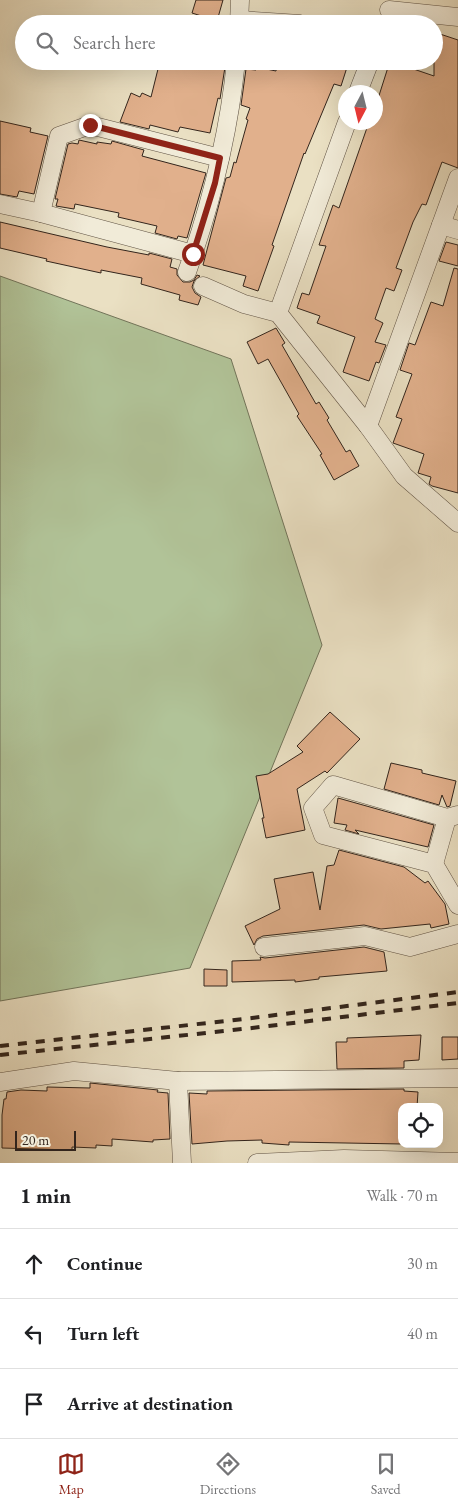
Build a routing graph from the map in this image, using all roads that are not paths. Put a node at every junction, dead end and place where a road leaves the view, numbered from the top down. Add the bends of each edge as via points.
1 (240, 0) edge
2 (387, 11) edge
3 (239, 15) edge
4 (434, 15) edge
5 (443, 16) edge
6 (458, 17) edge
7 (235, 70) edge
8 (367, 70) edge
9 (361, 85) edge
10 (345, 130) edge
11 (220, 158) junction
12 (458, 178) edge
13 (0, 204) edge
14 (41, 213) junction
15 (450, 227) edge
16 (193, 254) junction
17 (187, 272) dead end
18 (203, 286) dead end
19 (278, 313) junction
20 (368, 426) junction
21 (458, 524) edge
22 (453, 816) edge
23 (434, 864) junction
24 (458, 905) edge
25 (458, 934) edge
26 (264, 947) dead end
27 (458, 1078) edge
28 (178, 1081) junction
29 (0, 1082) edge
30 (458, 1162) edge
31 (182, 1163) edge
32 (256, 1163) edge

1 - 3 street
2 - 4 street
5 - 6 street
7 - 11 street
8 - 9 street
10 - 19 street
11 - 14 street via 90,125 59,136
11 - 16 street
12 - 15 street
13 - 14 street
14 - 16 street
15 - 20 street
16 - 17 street
18 - 19 street via 244,304
19 - 20 street
20 - 21 street via 404,476
22 - 23 street
22 - 23 street via 333,785 313,808 322,835
23 - 24 street
25 - 26 street via 410,946 365,936
27 - 28 street
28 - 29 street via 74,1071
28 - 31 street
30 - 32 street via 344,1159

